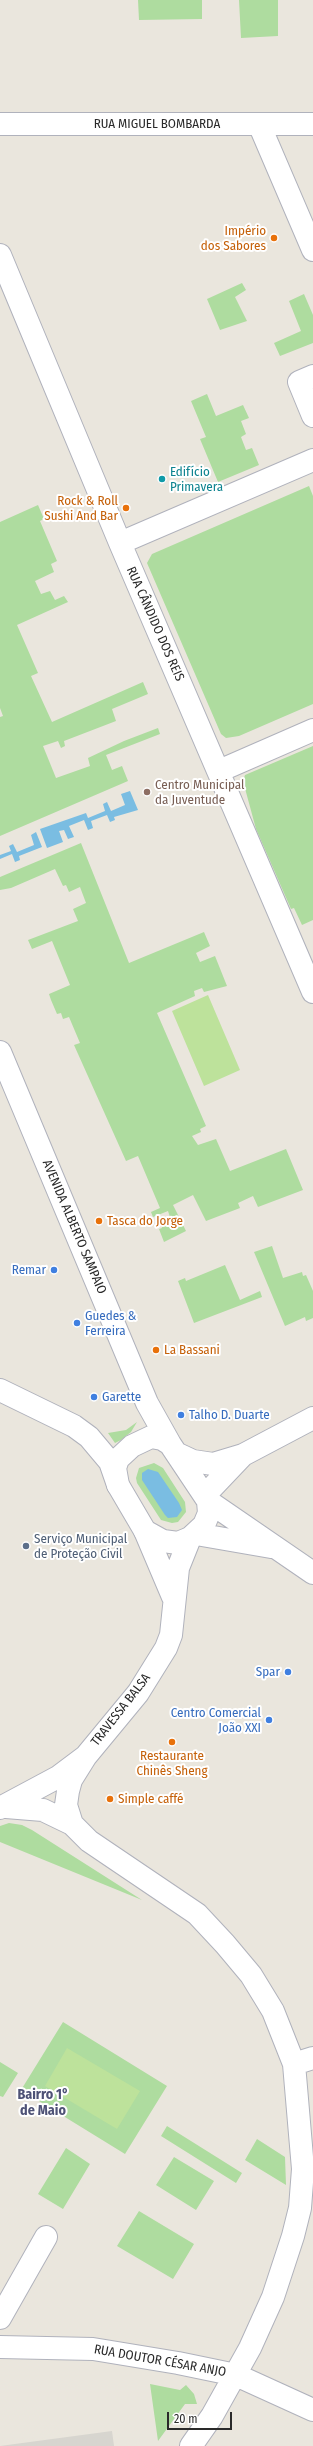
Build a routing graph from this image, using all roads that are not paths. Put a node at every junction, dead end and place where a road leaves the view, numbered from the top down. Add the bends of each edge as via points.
1 (0, 124) edge
2 (259, 124) junction
3 (313, 124) edge
4 (313, 250) edge
5 (0, 255) edge
6 (313, 376) edge
7 (313, 416) edge
8 (313, 460) edge
9 (120, 543) junction
10 (313, 730) edge
11 (220, 771) junction
12 (313, 992) edge
13 (0, 1052) edge
14 (0, 1390) edge
15 (147, 1403) junction
16 (313, 1418) edge
17 (143, 1440) junction
18 (174, 1449) junction
19 (243, 1455) junction
20 (118, 1485) junction
21 (206, 1498) junction
22 (145, 1531) junction
23 (193, 1536) junction
24 (277, 1547) junction
25 (313, 1573) edge
26 (174, 1602) junction
27 (86, 1756) junction
28 (68, 1791) junction
29 (3, 1808) edge
30 (43, 1810) junction
31 (72, 1824) junction
32 (304, 2061) edge
33 (46, 2237) dead end
34 (0, 2318) edge
35 (0, 2346) edge
36 (236, 2375) junction
37 (313, 2410) edge
38 (191, 2446) edge

1 - 2 street, RUA MIGUEL BOMBARDA
2 - 3 street, RUA MIGUEL BOMBARDA
2 - 4 street
5 - 9 street, RUA CÂNDIDO DOS REIS
6 - 7 street via 299,382
8 - 9 street
9 - 11 street, RUA CÂNDIDO DOS REIS
10 - 11 street
11 - 12 street, RUA CÂNDIDO DOS REIS
13 - 15 street, AVENIDA ALBERTO SAMPAIO
14 - 20 street via 74,1426 89,1437 110,1462
15 - 17 street, AVENIDA ALBERTO SAMPAIO via 148,1418
15 - 18 street, AVENIDA ALBERTO SAMPAIO
16 - 19 street
17 - 18 street via 151,1437 162,1439
17 - 20 street via 125,1452 116,1463
18 - 19 street via 193,1461 213,1464
18 - 21 street
19 - 21 street
20 - 22 street
21 - 23 street via 207,1519
21 - 24 street
22 - 23 street via 155,1538 172,1543
22 - 26 street, TRAVESSA BALSA
23 - 24 street
23 - 26 street via 178,1568
24 - 25 street
26 - 27 street, TRAVESSA BALSA via 171,1635 166,1648 138,1693
27 - 28 street via 71,1780
27 - 29 street, TRAVESSA BALSA via 58,1777
28 - 30 street via 56,1803
28 - 31 street via 66,1805
29 - 30 street, TRAVESSA BALSA
30 - 31 street, TRAVESSA BALSA
31 - 32 street via 89,1841 197,1914 251,1975
32 - 36 street via 300,2208 286,2262 273,2297
33 - 34 street
35 - 36 street, RUA DOUTOR CÉSAR ANJO via 93,2349 134,2354
36 - 37 street, RUA DOUTOR CÉSAR ANJO
36 - 38 street

